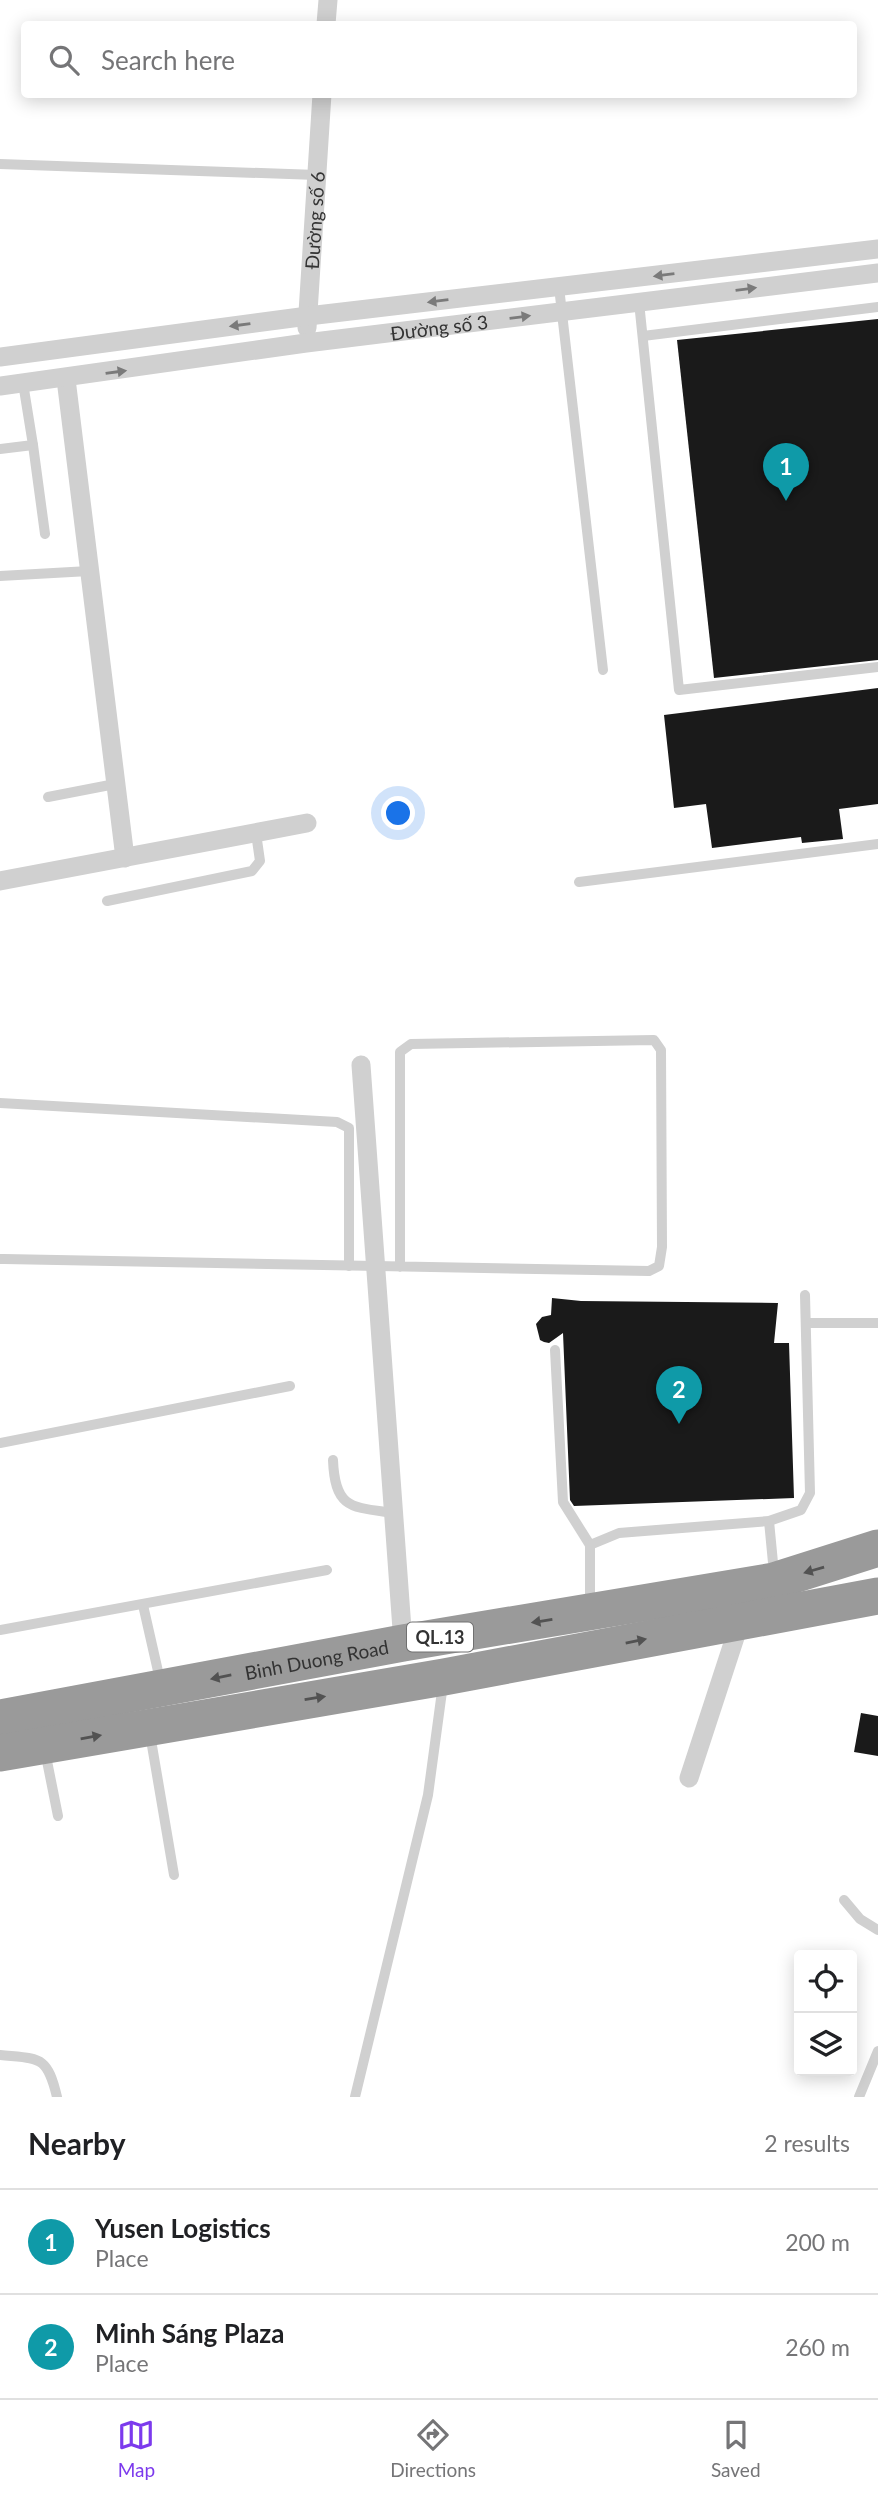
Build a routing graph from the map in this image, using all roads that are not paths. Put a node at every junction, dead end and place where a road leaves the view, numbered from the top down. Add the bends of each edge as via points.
1 (328, 0) edge
2 (326, 21) edge
3 (322, 98) edge
4 (0, 164) edge
5 (317, 175) junction
6 (878, 249) edge
7 (878, 273) edge
8 (559, 287) junction
9 (639, 302) junction
10 (878, 307) edge
11 (564, 311) junction
12 (308, 316) junction
13 (643, 336) junction
14 (306, 343) junction
15 (0, 357) edge
16 (66, 379) junction
17 (23, 383) junction
18 (0, 386) edge
19 (33, 445) junction
20 (0, 449) edge
21 (45, 534) dead end
22 (89, 571) junction
23 (0, 576) edge
24 (878, 667) edge
25 (603, 670) dead end
26 (115, 784) junction
27 (48, 797) dead end
28 (307, 823) dead end
29 (256, 833) junction
30 (878, 844) edge
31 (125, 858) junction
32 (0, 881) edge
33 (579, 882) dead end
34 (107, 901) dead end
35 (362, 1065) dead end
36 (0, 1103) edge
37 (0, 1259) edge
38 (349, 1266) junction
39 (376, 1266) junction
40 (400, 1267) junction
41 (805, 1296) dead end
42 (806, 1323) junction
43 (878, 1323) edge
44 (555, 1350) dead end
45 (290, 1386) dead end
46 (0, 1443) edge
47 (333, 1460) dead end
48 (394, 1513) junction
49 (769, 1521) junction
50 (590, 1545) junction
51 (878, 1548) edge
52 (327, 1570) dead end
53 (774, 1581) junction
54 (878, 1596) edge
55 (143, 1605) junction
56 (590, 1613) junction
57 (740, 1622) junction
58 (0, 1630) edge
59 (403, 1643) junction
60 (444, 1677) junction
61 (162, 1688) junction
62 (0, 1718) edge
63 (149, 1726) junction
64 (43, 1745) junction
65 (0, 1753) edge
66 (689, 1778) dead end
67 (58, 1816) dead end
68 (174, 1875) dead end
69 (844, 1900) dead end
70 (878, 1930) edge
71 (878, 2051) edge
72 (0, 2055) edge
73 (57, 2097) edge
74 (355, 2097) edge
75 (859, 2097) edge

1 - 2 street
3 - 5 street, Đường số 6
4 - 5 lane
5 - 12 street, Đường số 6
6 -> 8 street, Đường số 3
9 -> 7 street, Đường số 3
8 - 11 lane
8 -> 12 street, Đường số 3
9 - 11 street, Đường số 3
9 - 13 lane
10 - 13 lane
14 -> 11 street, Đường số 3
11 - 25 lane
12 - 14 street, Đường số 6
12 -> 15 street, Đường số 3
13 - 24 lane via 679,690
16 -> 14 street, Đường số 3
16 - 17 street, Đường số 3
16 - 22 street
17 - 18 street, Đường số 3
17 - 19 lane
19 - 20 lane
19 - 21 lane
22 - 23 lane
22 - 26 street
26 - 27 lane
26 - 31 street
28 - 29 street
29 - 31 street
29 - 34 lane via 260,861 252,871
30 - 33 lane
31 - 32 street
35 - 39 street
36 - 38 lane via 337,1122 349,1128 351,1152
37 - 38 lane
38 - 39 lane
39 - 40 lane
39 - 48 street
40 - 40 lane via 649,1271 659,1266 661,1049 654,1040 411,1044 400,1052
41 - 42 lane
42 - 43 lane
42 - 49 lane via 810,1493 802,1510
44 - 50 lane via 563,1502
45 - 46 lane
47 - 48 lane via 340,1499 354,1507
48 - 59 street
49 - 50 lane via 619,1533
49 - 53 lane
50 - 56 lane
51 -> 53 highway, Binh Duong Road / QL.13
52 - 55 lane
53 - 56 highway, Binh Duong Road / QL.13
54 - 57 highway, Binh Duong Road / QL.13
55 - 58 lane
55 - 61 lane
56 -> 59 highway, Binh Duong Road / QL.13
60 -> 57 highway, Binh Duong Road / QL.13
57 - 66 street
59 -> 61 highway, Binh Duong Road / QL.13
63 -> 60 highway, Binh Duong Road / QL.13
60 - 74 lane via 428,1795
61 - 62 highway, Binh Duong Road / QL.13
64 -> 63 highway, Binh Duong Road / QL.13
63 - 68 lane
64 - 65 highway, Binh Duong Road / QL.13
64 - 67 lane
69 - 70 lane via 860,1919
71 - 75 lane
72 - 73 lane via 41,2060 47,2065

